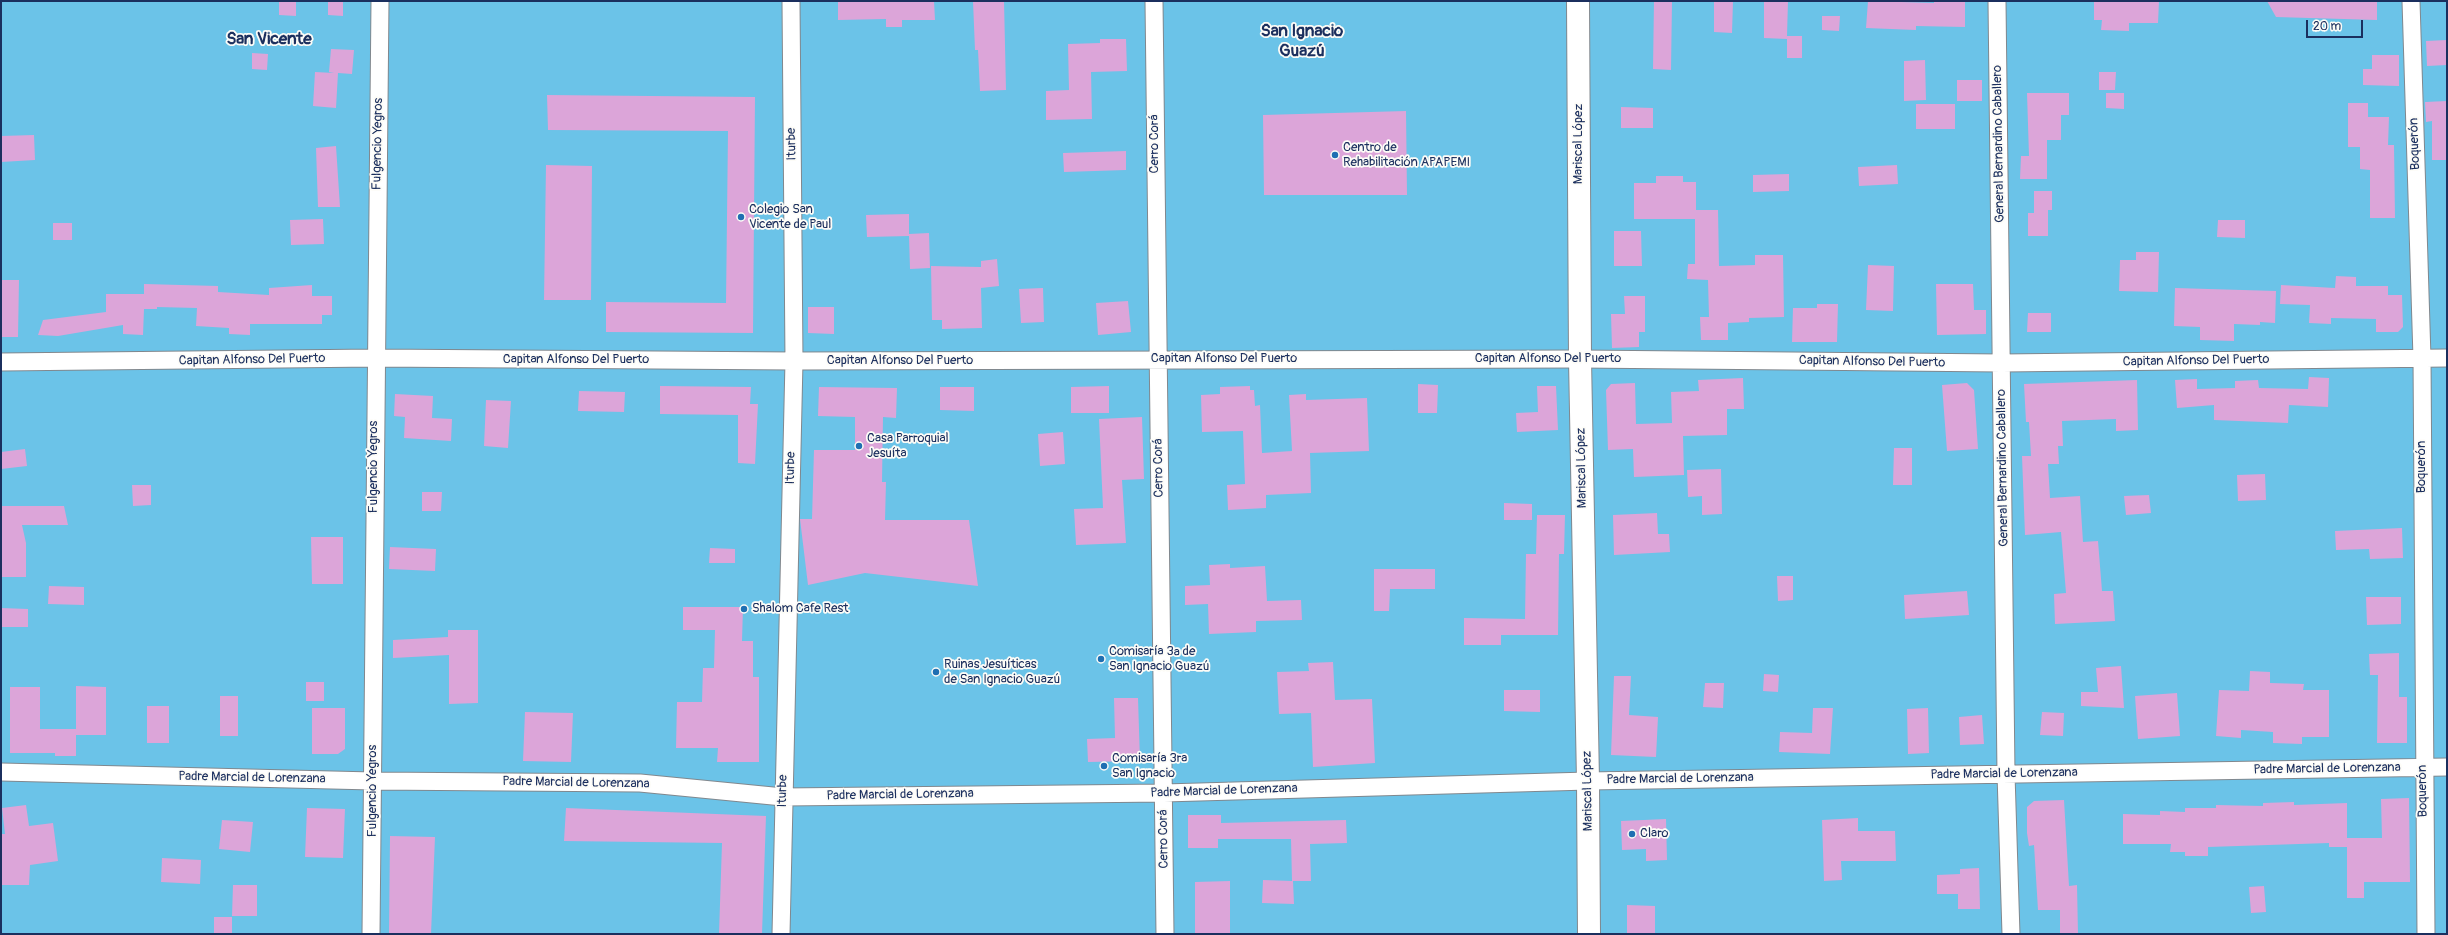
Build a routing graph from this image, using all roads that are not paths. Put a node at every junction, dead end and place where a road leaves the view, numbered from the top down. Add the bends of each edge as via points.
1 (380, 1) edge
2 (791, 1) edge
3 (1154, 1) edge
4 (1578, 1) edge
5 (1997, 1) edge
6 (2411, 1) edge
7 (375, 358) junction
8 (2422, 358) junction
9 (2447, 358) edge
10 (1157, 359) junction
11 (1580, 359) junction
12 (794, 361) junction
13 (1, 362) edge
14 (2002, 363) junction
15 (2447, 767) edge
16 (2423, 768) junction
17 (1, 772) edge
18 (2006, 774) junction
19 (373, 781) junction
20 (1588, 781) junction
21 (1164, 793) junction
22 (783, 797) junction
23 (371, 934) edge
24 (781, 934) edge
25 (1165, 934) edge
26 (1589, 934) edge
27 (2010, 934) edge
28 (2426, 934) edge

1 - 7 street, Fulgencio Yegros
2 - 12 street, Iturbe
3 - 10 street, Cerro Corá
4 - 11 main road, Mariscal López
5 - 14 street, General Bernardino Caballero
6 - 8 street, Boquerón
7 - 12 street, Capitan Alfonso Del Puerto
7 - 13 street, Capitan Alfonso Del Puerto
7 - 19 street, Fulgencio Yegros
8 - 9 street, Capitan Alfonso Del Puerto
8 - 14 street, Capitan Alfonso Del Puerto
8 - 16 street, Boquerón
10 - 11 street, Capitan Alfonso Del Puerto
10 - 12 street, Capitan Alfonso Del Puerto
10 - 21 street, Cerro Corá
11 - 14 street, Capitan Alfonso Del Puerto
11 - 20 main road, Mariscal López
12 - 22 street, Iturbe
14 - 18 street, General Bernardino Caballero
15 - 16 street, Padre Marcial de Lorenzana
16 - 18 street, Padre Marcial de Lorenzana
16 - 28 street, Boquerón
17 - 19 street, Padre Marcial de Lorenzana
18 - 20 street, Padre Marcial de Lorenzana
18 - 27 street, General Bernardino Caballero
19 - 22 street, Padre Marcial de Lorenzana via 640,783
19 - 23 street, Fulgencio Yegros
20 - 21 street, Padre Marcial de Lorenzana
20 - 26 main road, Mariscal López
21 - 22 street, Padre Marcial de Lorenzana
21 - 25 street, Cerro Corá
22 - 24 street, Iturbe

